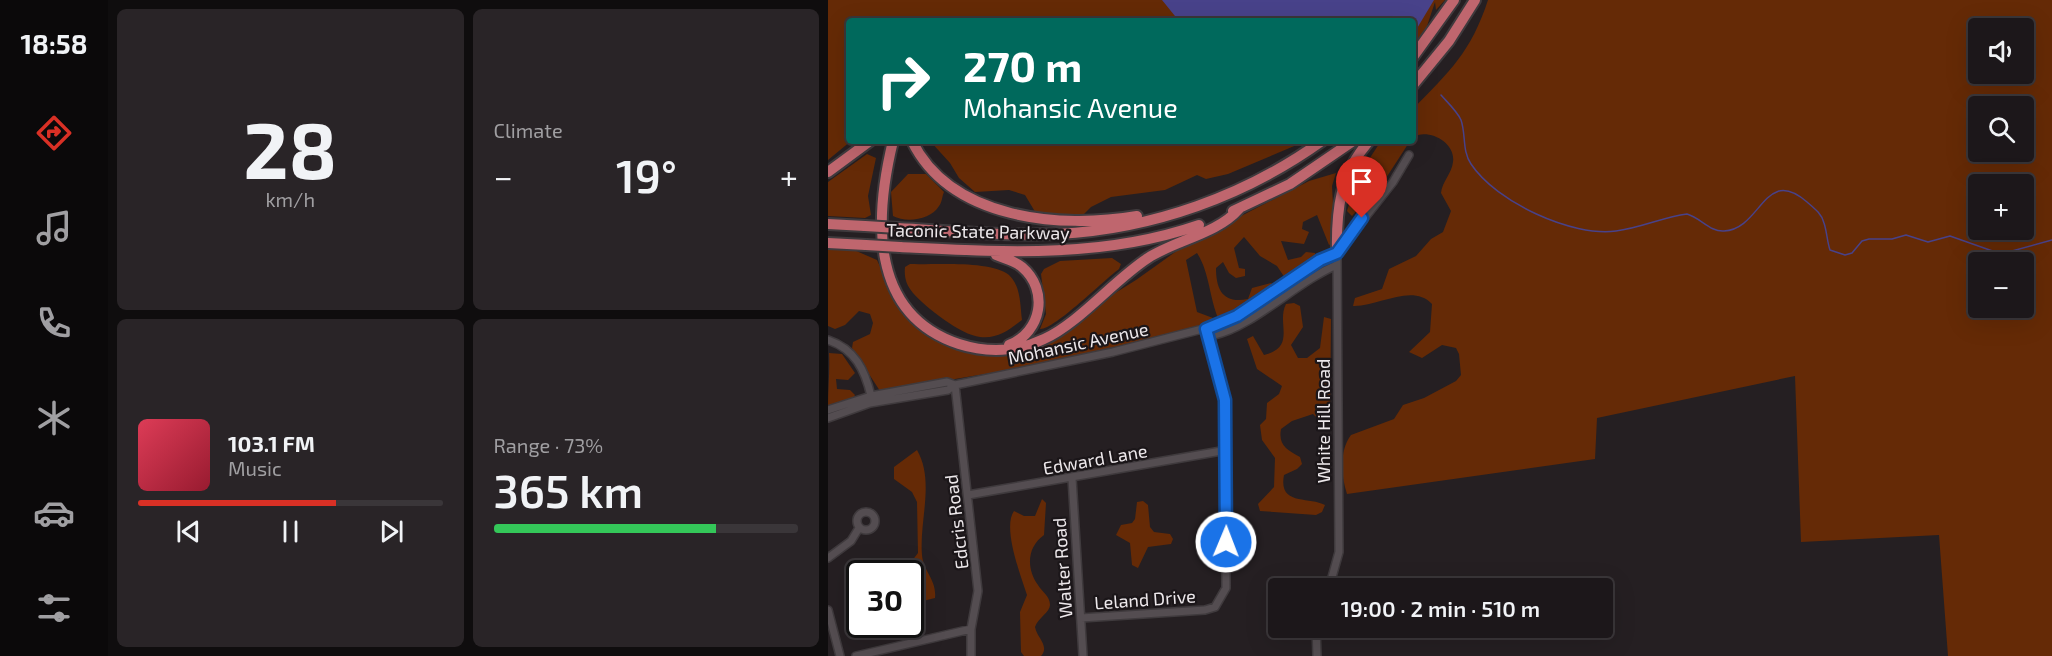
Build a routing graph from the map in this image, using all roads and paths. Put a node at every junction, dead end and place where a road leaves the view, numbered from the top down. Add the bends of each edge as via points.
1 (1454, 0) edge
2 (1475, 0) edge
3 (1416, 53) edge
4 (1437, 57) junction
5 (1416, 82) edge
6 (1416, 88) edge
7 (866, 144) edge
8 (891, 144) edge
9 (914, 144) edge
10 (1317, 144) edge
11 (1349, 144) edge
12 (1367, 144) edge
13 (1409, 155) dead end
14 (828, 172) edge
15 (1239, 209) junction
16 (1155, 219) junction
17 (828, 224) edge
18 (828, 243) edge
19 (987, 251) junction
20 (1337, 253) junction
21 (1337, 265) junction
22 (1206, 329) junction
23 (828, 340) edge
24 (988, 350) junction
25 (955, 385) junction
26 (871, 396) junction
27 (828, 410) edge
28 (828, 418) edge
29 (1227, 450) junction
30 (1072, 478) junction
31 (968, 495) junction
32 (859, 528) dead end
33 (828, 558) edge
34 (1332, 578) edge
35 (828, 610) edge
36 (1080, 618) junction
37 (971, 629) junction
38 (1316, 638) edge
39 (840, 656) edge
40 (856, 656) edge
41 (971, 656) edge
42 (1083, 656) edge
43 (1317, 656) edge

1 - 3 highway
2 - 4 highway
4 - 5 highway
4 - 6 highway
7 - 14 highway
8 - 24 highway via 880,215 883,248 895,287 914,315 935,332 961,345
9 - 16 highway via 928,165 947,181 997,209 1074,221 1144,215
10 - 16 highway, Taconic State Parkway via 1247,186
11 - 15 highway, Taconic State Parkway via 1290,184
12 - 20 highway via 1351,165 1341,190
13 - 20 street, Mohansic Avenue via 1393,182
15 - 19 highway, Taconic State Parkway via 1177,232 1119,245 1059,252
15 - 24 highway via 1224,222 1147,259 1050,336 1020,347
16 - 17 highway, Taconic State Parkway, bridge via 1059,234
18 - 19 highway, Taconic State Parkway, bridge
19 - 24 highway via 1024,269 1035,283 1039,302 1035,321 1025,336
20 - 21 street, White Hill Road
20 - 22 street, Mohansic Avenue via 1320,260 1237,316
21 - 22 street, Mohansic Avenue via 1234,327 1214,335
21 - 34 street, White Hill Road via 1339,552
22 - 25 street, Mohansic Avenue
22 - 29 street, Leland Drive via 1225,400
23 - 26 street via 839,344 861,364
25 - 26 street, Mohansic Avenue via 947,382
25 - 28 street, Mohansic Avenue via 948,390 870,403
25 - 31 street, Edcris Road
26 - 27 street, Mohansic Avenue
29 - 30 street, Edward Lane
29 - 36 street, Leland Drive via 1226,588 1215,607
30 - 31 street, Edward Lane
30 - 36 street, Walter Road
31 - 37 street, Edcris Road via 978,591
32 - 33 street via 851,540
35 - 39 street
36 - 42 street, Walter Road
37 - 40 street
37 - 41 street, Edcris Road
38 - 43 street

